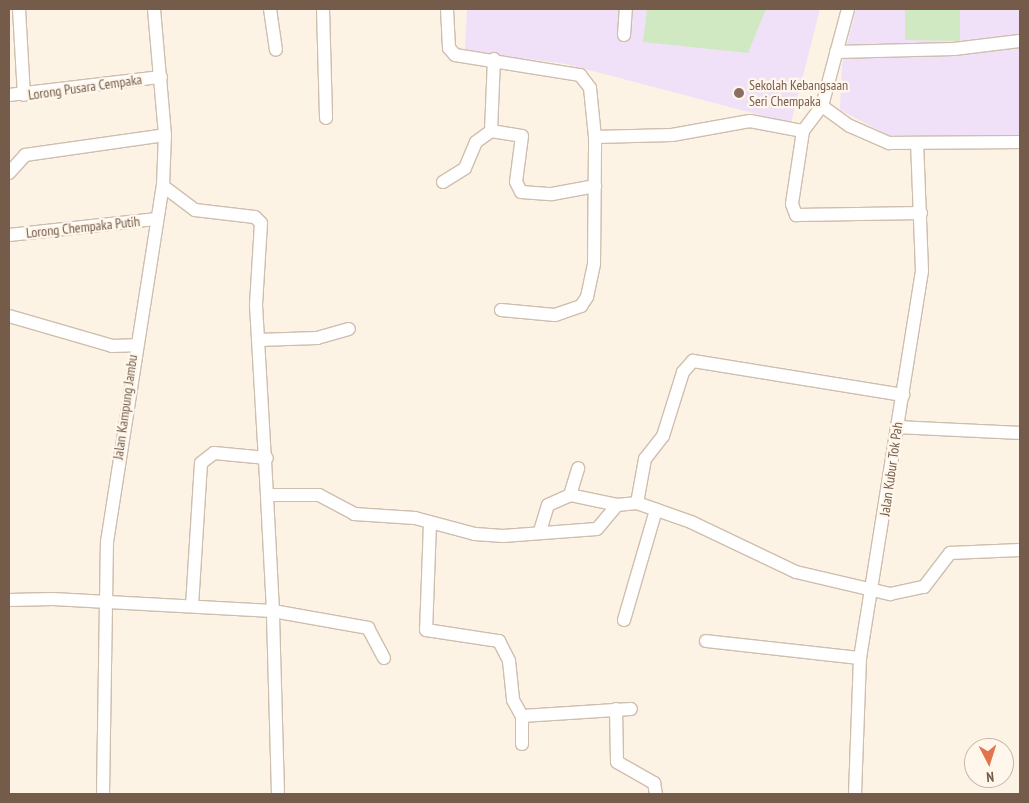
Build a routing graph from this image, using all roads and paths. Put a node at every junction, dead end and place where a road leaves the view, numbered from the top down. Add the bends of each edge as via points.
1 (20, 9) edge
2 (153, 9) edge
3 (270, 9) edge
4 (323, 9) edge
5 (447, 9) edge
6 (626, 9) edge
7 (848, 9) edge
8 (624, 36) dead end
9 (1020, 41) edge
10 (276, 50) dead end
11 (836, 52) junction
12 (494, 59) junction
13 (161, 77) junction
14 (9, 95) edge
15 (24, 95) junction
16 (822, 106) junction
17 (326, 118) dead end
18 (491, 131) junction
19 (803, 131) junction
20 (164, 136) junction
21 (595, 137) junction
22 (1020, 142) edge
23 (917, 144) junction
24 (9, 173) edge
25 (443, 182) dead end
26 (163, 186) junction
27 (595, 186) junction
28 (921, 213) junction
29 (156, 218) junction
30 (9, 235) edge
31 (502, 310) dead end
32 (9, 316) edge
33 (348, 329) dead end
34 (258, 340) junction
35 (135, 345) junction
36 (903, 395) junction
37 (898, 427) junction
38 (1020, 432) edge
39 (267, 458) junction
40 (578, 468) dead end
41 (267, 495) junction
42 (570, 495) junction
43 (637, 503) junction
44 (617, 506) junction
45 (656, 510) junction
46 (430, 522) junction
47 (540, 532) junction
48 (1020, 550) edge
49 (871, 592) junction
50 (9, 600) edge
51 (105, 602) junction
52 (192, 606) junction
53 (273, 611) junction
54 (624, 620) dead end
55 (706, 640) dead end
56 (384, 658) dead end
57 (860, 658) junction
58 (631, 708) dead end
59 (616, 709) junction
60 (522, 716) junction
61 (522, 744) dead end
62 (103, 794) edge
63 (278, 794) edge
64 (656, 794) edge
65 (854, 794) edge

1 - 15 street
2 - 13 street, Jalan Kampung Jambu
3 - 10 street
4 - 17 street
5 - 12 street via 451,52
6 - 8 street
7 - 11 street
9 - 11 street via 954,49
11 - 16 street
12 - 18 street
12 - 21 street via 580,75 590,88
13 - 15 street, Lorong Pusara Cempaka
13 - 20 street, Jalan Kampung Jambu
14 - 15 street, Lorong Pusara Cempaka
16 - 19 street
16 - 23 street via 868,136
18 - 25 street via 477,140 465,168
18 - 27 street via 522,136 516,182 521,192 552,194
19 - 21 street via 750,121 672,135
19 - 28 street via 792,204 796,215
20 - 24 street via 25,155
20 - 26 street, Jalan Kampung Jambu
21 - 27 street
22 - 23 street
23 - 28 street, Jalan Kubur Tok Pah
26 - 29 street, Jalan Kampung Jambu
26 - 34 street via 195,210 259,219 263,228 256,305
27 - 31 street via 594,264 581,306 555,315
28 - 36 street, Jalan Kubur Tok Pah via 922,271
29 - 30 street, Lorong Chempaka Putih
29 - 35 street, Jalan Kampung Jambu
32 - 35 street via 112,346
33 - 34 street via 317,338
34 - 39 street
35 - 51 street, Jalan Kampung Jambu via 107,542
36 - 37 street, Jalan Kubur Tok Pah
36 - 43 street via 693,361 682,372 663,436 645,459
37 - 38 street
37 - 49 street, Jalan Kubur Tok Pah
39 - 41 street
39 - 52 street via 214,453 201,463
40 - 42 street
41 - 46 street via 319,495 354,514
41 - 53 street
42 - 44 street
42 - 47 street via 548,505
43 - 44 street
43 - 45 street
44 - 47 street via 597,529
45 - 49 street via 796,572
45 - 54 street
46 - 47 street via 475,534
46 - 60 street via 424,627 432,633 499,641 509,662 513,700
48 - 49 street via 950,553 924,586 908,592
49 - 57 street, Jalan Kubur Tok Pah
50 - 51 street
51 - 52 street
51 - 62 street, Jalan Kampung Jambu
52 - 53 street
53 - 56 street via 359,624 368,628
53 - 63 street
55 - 57 street
57 - 65 street, Jalan Kubur Tok Pah
58 - 59 street
59 - 60 street
59 - 64 street via 617,762 654,783
60 - 61 street

